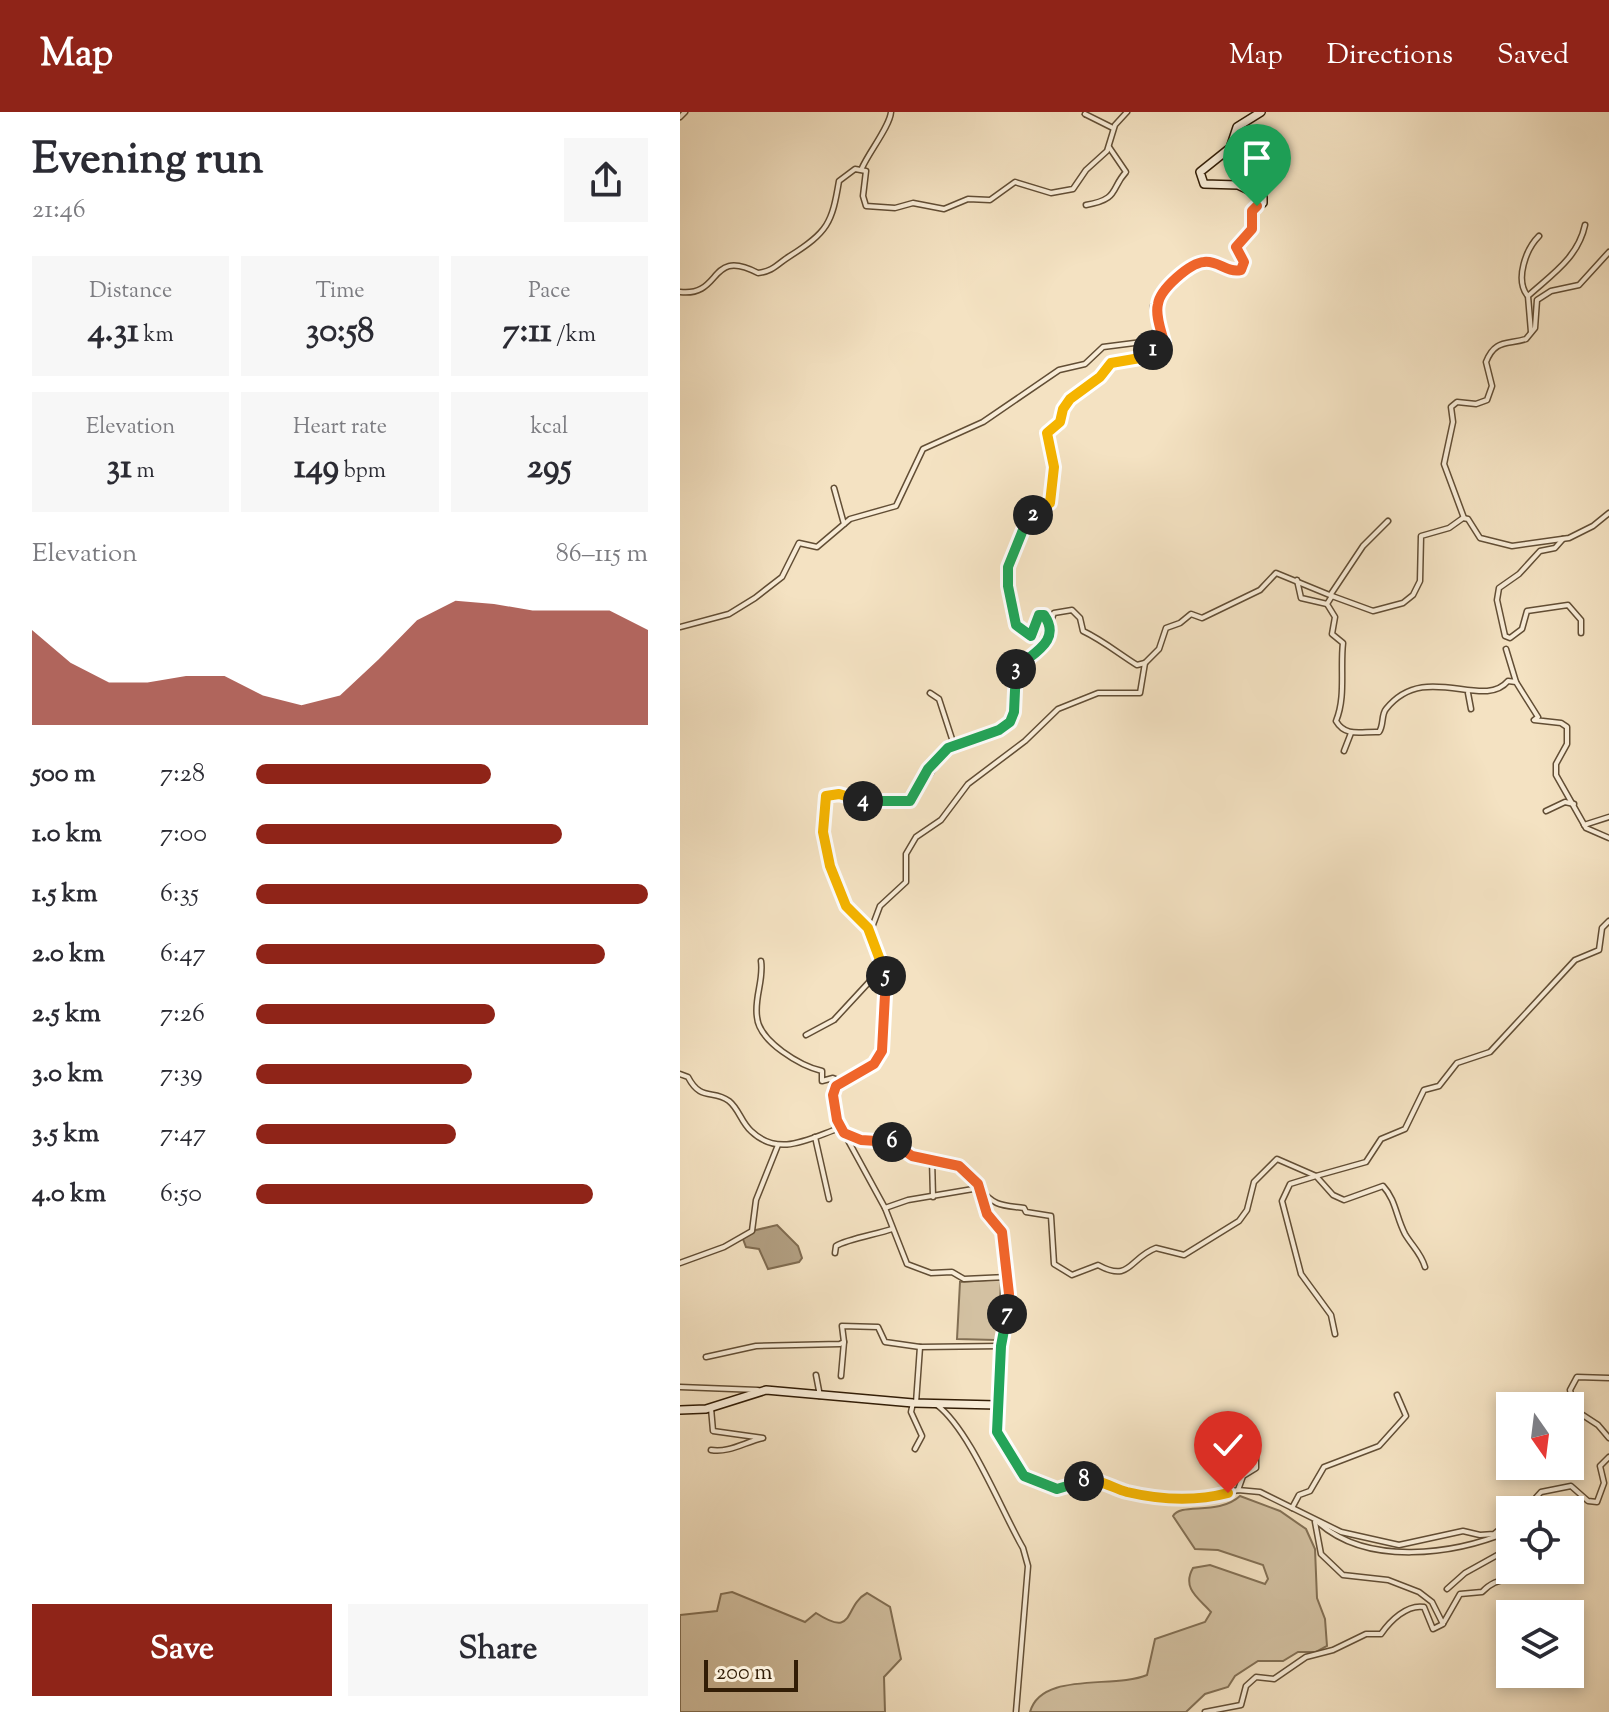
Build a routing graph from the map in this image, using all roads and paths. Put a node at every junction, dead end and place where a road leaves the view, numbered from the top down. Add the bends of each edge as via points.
1 (685, 112) edge
2 (891, 112) edge
3 (1127, 112) edge
4 (1259, 113) edge
5 (1085, 114) edge
6 (680, 117) edge
7 (1113, 128) junction
8 (1109, 147) junction
9 (862, 168) junction
10 (1086, 205) dead end
11 (1585, 225) dead end
12 (1539, 236) dead end
13 (1609, 252) edge
14 (680, 292) edge
15 (1528, 296) junction
16 (1158, 301) junction
17 (1531, 335) junction
18 (834, 488) dead end
19 (1609, 513) edge
20 (1464, 518) junction
21 (1388, 521) dead end
22 (844, 524) junction
23 (1563, 539) junction
24 (1297, 580) junction
25 (1321, 592) junction
26 (1332, 596) junction
27 (1327, 604) junction
28 (1049, 626) junction
29 (680, 627) edge
30 (1581, 633) dead end
31 (1506, 649) dead end
32 (1145, 663) junction
33 (1516, 682) junction
34 (1468, 691) junction
35 (930, 693) dead end
36 (1471, 709) dead end
37 (1351, 733) junction
38 (954, 745) junction
39 (1344, 751) dead end
40 (1574, 804) junction
41 (1546, 811) dead end
42 (1609, 817) edge
43 (1584, 825) junction
44 (1609, 838) edge
45 (1609, 921) edge
46 (870, 932) junction
47 (761, 961) dead end
48 (883, 967) junction
49 (806, 1035) dead end
50 (680, 1074) edge
51 (845, 1083) junction
52 (842, 1131) junction
53 (815, 1137) junction
54 (778, 1144) junction
55 (932, 1159) junction
56 (1316, 1176) junction
57 (979, 1188) junction
58 (933, 1197) junction
59 (829, 1199) dead end
60 (885, 1208) junction
61 (892, 1229) junction
62 (876, 1233) junction
63 (873, 1243) dead end
64 (835, 1253) dead end
65 (680, 1263) edge
66 (1425, 1267) dead end
67 (1007, 1277) junction
68 (1335, 1334) dead end
69 (844, 1342) junction
70 (1001, 1346) junction
71 (920, 1347) junction
72 (706, 1357) dead end
73 (816, 1375) dead end
74 (841, 1376) dead end
75 (1609, 1378) edge
76 (680, 1387) edge
77 (766, 1390) junction
78 (1397, 1395) dead end
79 (820, 1396) junction
80 (914, 1403) junction
81 (935, 1404) junction
82 (997, 1405) junction
83 (711, 1408) junction
84 (680, 1410) edge
85 (1609, 1438) edge
86 (1256, 1444) dead end
87 (915, 1449) dead end
88 (711, 1450) dead end
89 (1609, 1457) edge
90 (1238, 1490) junction
91 (1537, 1496) edge
92 (1582, 1496) edge
93 (1584, 1497) edge
94 (1292, 1508) junction
95 (1317, 1522) junction
96 (1496, 1532) edge
97 (1496, 1536) edge
98 (1496, 1556) edge
99 (1496, 1580) edge
100 (1447, 1589) dead end
101 (1444, 1622) junction
102 (1016, 1712) edge
103 (1205, 1712) edge

1 - 6 street
2 - 9 street
3 - 7 street
4 - 16 street via 1237,127 1231,147 1209,162 1201,178 1238,185 1263,197 1252,211 1252,229 1236,247 1244,266 1234,271 1199,263
5 - 7 street
7 - 8 street
8 - 9 street via 1073,189 1051,193 1015,182 990,200 968,199 942,209 913,203 895,208 865,205
8 - 10 street via 1126,172 1108,199
9 - 14 street via 839,181 836,208 818,236 776,269 758,273 733,264 699,291
11 - 15 street via 1567,261
12 - 15 street via 1524,266 1521,283
13 - 17 street via 1579,285 1537,300
15 - 17 street
16 - 22 street via 1150,341 1103,347 1084,365 1059,370 980,423 923,449 896,506
16 - 28 street via 1163,346 1143,357 1111,363 1070,399 1060,422 1047,433 1054,467 1050,503 1027,520 1007,580 1016,625 1031,636 1042,614
17 - 20 street via 1524,341 1498,343 1490,352 1486,362 1492,388 1487,400 1457,402 1450,408 1453,422 1444,463
18 - 22 street
19 - 23 street via 1580,534
20 - 23 street via 1480,538 1504,545
20 - 26 street via 1421,536 1420,581 1403,603 1373,611
21 - 25 street via 1363,546 1335,593
22 - 29 street via 817,547 798,544 782,577 731,614
23 - 30 street via 1555,548 1540,551 1499,588 1500,619 1509,639 1522,629 1526,611 1568,605 1581,620
24 - 25 street
24 - 27 street via 1301,598
24 - 32 street via 1272,574 1260,590 1228,607 1202,618 1191,614 1166,628 1159,649
25 - 26 street
26 - 27 street
27 - 37 street via 1335,617 1332,634 1343,643 1343,707 1336,721
28 - 32 street via 1054,613 1072,610 1086,632 1137,665
28 - 38 street via 1043,649 1014,673 1010,722
31 - 33 street
32 - 46 street via 1140,693 1102,693 1063,706 968,784 942,819 907,849 906,882 880,906
33 - 34 street
33 - 40 street via 1533,706 1538,717 1534,719 1567,727 1567,744 1555,772
34 - 36 street
34 - 37 street via 1433,685 1412,689 1386,709 1381,731
35 - 38 street via 939,699
37 - 39 street
38 - 46 street via 930,767 909,801 862,801 832,794 825,798 823,832 830,866 846,906
40 - 41 street via 1565,802
40 - 43 street
42 - 43 street
43 - 44 street
45 - 56 street via 1602,928 1599,950 1575,960 1492,1050 1457,1063 1439,1086 1423,1091 1404,1130 1381,1139 1365,1162
46 - 48 street
47 - 51 street via 756,1017 760,1027 800,1066 822,1071 822,1081
48 - 49 street via 829,1024
48 - 51 street via 888,982 882,1051 866,1071
50 - 54 street via 706,1096 725,1098 752,1133
51 - 52 street via 836,1086 833,1095
52 - 53 street
52 - 55 street
52 - 60 street
53 - 54 street
53 - 59 street
54 - 65 street via 756,1200 752,1231
55 - 57 street via 965,1170
55 - 58 street
56 - 57 street via 1278,1159 1254,1182 1240,1220 1189,1253 1156,1248 1122,1272 1098,1265 1073,1275 1054,1264 1051,1216 997,1204
56 - 66 street via 1341,1200 1377,1185 1385,1187
56 - 68 street via 1290,1184 1282,1201 1300,1273 1330,1312
57 - 58 street
57 - 67 street via 987,1214 1001,1230
58 - 60 street
60 - 61 street
61 - 62 street
61 - 67 street via 907,1264 964,1279
62 - 63 street
62 - 64 street via 845,1241
67 - 70 street
69 - 71 street via 842,1326 862,1325 878,1327 883,1342
69 - 72 street via 756,1346
69 - 74 street
70 - 71 street
70 - 82 street
71 - 80 street
73 - 79 street
75 - 85 street via 1577,1377 1570,1390 1575,1410
76 - 77 street
77 - 79 street
77 - 83 street
78 - 94 street via 1407,1415 1386,1440 1324,1467
79 - 80 street
80 - 81 street
80 - 87 street via 911,1413 922,1436
81 - 82 street
81 - 102 street via 953,1420 1028,1566
82 - 90 street via 995,1428 1018,1471 1044,1486 1063,1489 1093,1480 1127,1492 1194,1501
83 - 84 street
83 - 88 street via 713,1431 763,1438 725,1452
86 - 90 street via 1256,1468 1243,1476
89 - 93 street via 1600,1466 1604,1483 1597,1502
90 - 94 street via 1264,1493
91 - 92 street via 1571,1486
94 - 95 street
95 - 96 street via 1399,1545 1463,1531
95 - 97 street via 1339,1538 1394,1554
95 - 101 street via 1321,1554 1343,1575 1388,1580 1419,1592
98 - 100 street
99 - 101 street via 1482,1592 1460,1594
101 - 103 street via 1433,1629 1424,1607 1411,1608 1381,1634 1366,1634 1306,1657 1274,1679 1256,1677 1246,1686 1241,1705

